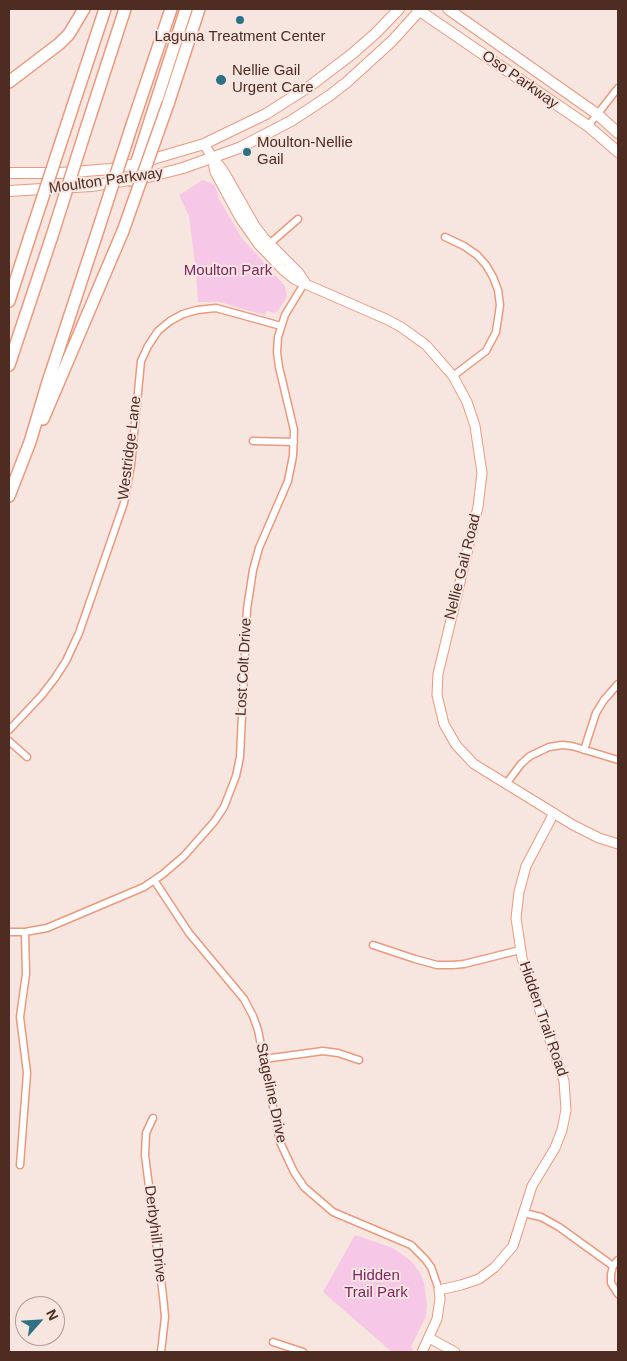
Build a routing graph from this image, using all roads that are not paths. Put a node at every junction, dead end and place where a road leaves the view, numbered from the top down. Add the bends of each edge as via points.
1 (84, 9) edge
2 (105, 9) edge
3 (125, 9) edge
4 (171, 9) edge
5 (186, 9) edge
6 (199, 9) edge
7 (399, 9) edge
8 (419, 9) edge
9 (448, 9) edge
10 (9, 82) edge
11 (618, 88) edge
12 (597, 114) junction
13 (588, 126) junction
14 (618, 133) edge
15 (204, 144) junction
16 (618, 152) edge
17 (212, 157) junction
18 (136, 164) junction
19 (9, 173) edge
20 (131, 180) junction
21 (9, 191) edge
22 (298, 219) dead end
23 (445, 237) dead end
24 (266, 247) junction
25 (305, 282) junction
26 (9, 301) edge
27 (281, 326) junction
28 (9, 365) edge
29 (453, 376) junction
30 (253, 441) dead end
31 (30, 442) junction
32 (294, 442) junction
33 (9, 496) edge
34 (618, 684) edge
35 (9, 730) edge
36 (9, 741) edge
37 (584, 750) junction
38 (27, 757) dead end
39 (618, 760) edge
40 (506, 784) junction
41 (554, 814) junction
42 (618, 844) edge
43 (154, 880) junction
44 (9, 932) edge
45 (25, 932) junction
46 (373, 945) dead end
47 (520, 950) junction
48 (264, 1059) junction
49 (359, 1060) dead end
50 (153, 1118) dead end
51 (20, 1165) dead end
52 (524, 1213) junction
53 (618, 1260) edge
54 (613, 1266) junction
55 (439, 1290) junction
56 (618, 1294) edge
57 (429, 1338) junction
58 (273, 1342) dead end
59 (161, 1352) edge
60 (302, 1352) edge
61 (422, 1352) edge
62 (455, 1352) edge

1 - 10 highway via 59,44
2 - 26 highway, bridge
3 - 28 highway, bridge
4 - 31 highway, bridge
5 - 18 highway
6 - 31 highway, bridge via 123,231 46,414
7 - 15 main road, Moulton Parkway via 358,49 310,86 266,114
8 - 13 main road, Oso Parkway
8 - 17 main road, Moulton Parkway via 392,41 329,96 266,135
9 - 12 main road, Oso Parkway
11 - 12 street
12 - 13 street
12 - 14 main road, Oso Parkway
13 - 16 main road, Oso Parkway
15 - 17 street, Nellie Gail Road
15 - 18 main road, Moulton Parkway
17 - 20 main road, Moulton Parkway via 169,172
17 - 24 street, Nellie Gail Road via 223,170
18 - 19 main road, Moulton Parkway via 87,172
18 - 20 highway
20 - 21 main road, Moulton Parkway
22 - 24 street
23 - 29 street via 464,246 486,265 496,284 500,304 496,332 486,351
24 - 25 street, Nellie Gail Road via 299,273
25 - 27 street, Lost Colt Drive
25 - 29 street, Nellie Gail Road via 401,327 426,345
27 - 32 street, Lost Colt Drive via 277,352
27 - 35 street, Westridge Lane via 216,308 183,314 158,331 141,361 124,503 79,633 55,678
29 - 40 street, Nellie Gail Road via 475,426 482,474 478,507 440,660 437,695 444,724 456,745 474,764
30 - 32 street
31 - 33 highway
32 - 43 street, Lost Colt Drive via 288,481 260,548 249,589 240,757 236,776 224,807 214,822 184,856
34 - 37 street via 596,713
36 - 38 street
37 - 39 street
37 - 40 street via 562,745 539,751 521,764
40 - 41 street, Nellie Gail Road
41 - 42 street, Nellie Gail Road via 599,838
41 - 47 street, Hidden Trail Road via 522,878 516,918
43 - 45 street, Lost Colt Drive via 62,922
43 - 48 street, Stageline Drive via 189,933 244,1000 258,1030
44 - 45 street, Lost Colt Drive
45 - 51 street via 26,974 20,1017 27,1073
46 - 47 street via 438,965 464,964
47 - 52 street, Hidden Trail Road via 561,1069 566,1100 559,1140 532,1186
48 - 49 street via 323,1051
48 - 55 street, Stageline Drive via 280,1142 304,1187 333,1212 411,1245 431,1267
50 - 59 street, Derbyhill Drive via 146,1133 145,1155 165,1317
52 - 54 street via 559,1227
52 - 55 street, Hidden Trail Road via 513,1246 495,1267 479,1279
53 - 54 street
54 - 56 street via 612,1283
55 - 57 street via 437,1319
57 - 61 street
57 - 62 street
58 - 60 street

